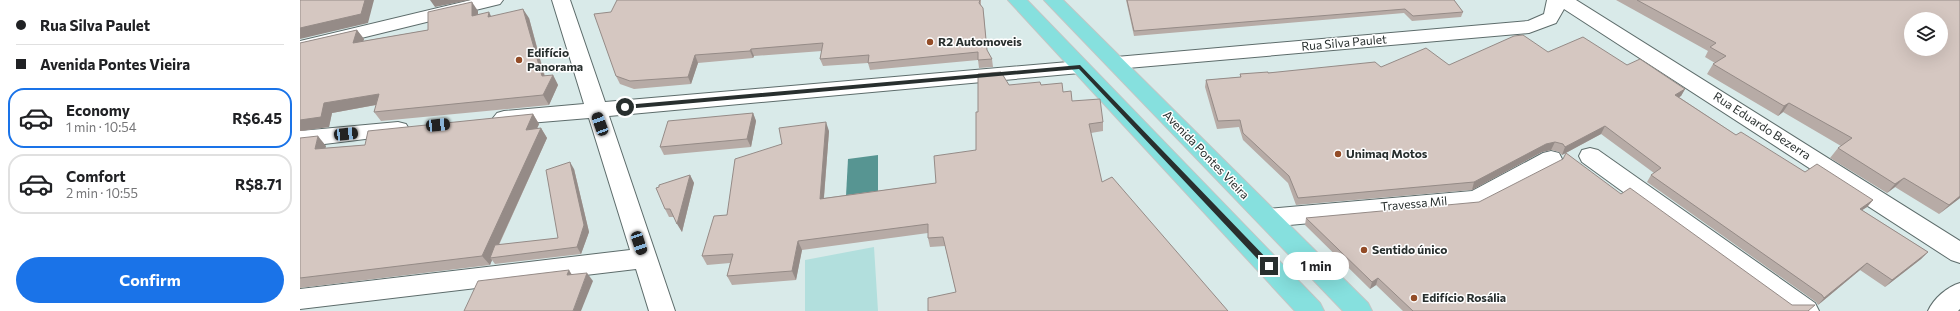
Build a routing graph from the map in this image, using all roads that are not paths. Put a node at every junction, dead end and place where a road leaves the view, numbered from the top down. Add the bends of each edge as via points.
1 (494, 0) edge
2 (560, 0) edge
3 (1017, 0) edge
4 (1053, 0) edge
5 (1556, 0) edge
6 (1563, 0) edge
7 (300, 47) edge
8 (1116, 62) junction
9 (1080, 66) junction
10 (595, 110) junction
11 (482, 120) edge
12 (419, 127) edge
13 (300, 139) edge
14 (1590, 156) dead end
15 (1551, 159) dead end
16 (1268, 218) junction
17 (1960, 253) edge
18 (644, 258) junction
19 (1960, 293) edge
20 (300, 299) edge
21 (662, 311) edge
22 (1311, 311) edge
23 (1359, 311) edge
24 (1806, 311) edge
25 (1941, 311) edge

1 - 7 street
2 - 10 street
3 - 9 main road
4 - 8 main road, Avenida Pontes Vieira
5 - 8 street, Rua Silva Paulet via 1554,13 1548,21 1528,27
6 - 17 street, Rua Eduardo Bezerra
8 - 16 main road, Avenida Pontes Vieira
9 - 10 street
9 - 22 main road
10 - 11 street
10 - 18 street
12 - 13 street
14 - 24 street
15 - 16 street, Travessa Mil via 1476,199
16 - 23 main road, Avenida Pontes Vieira
18 - 20 street
18 - 21 street
19 - 25 street

